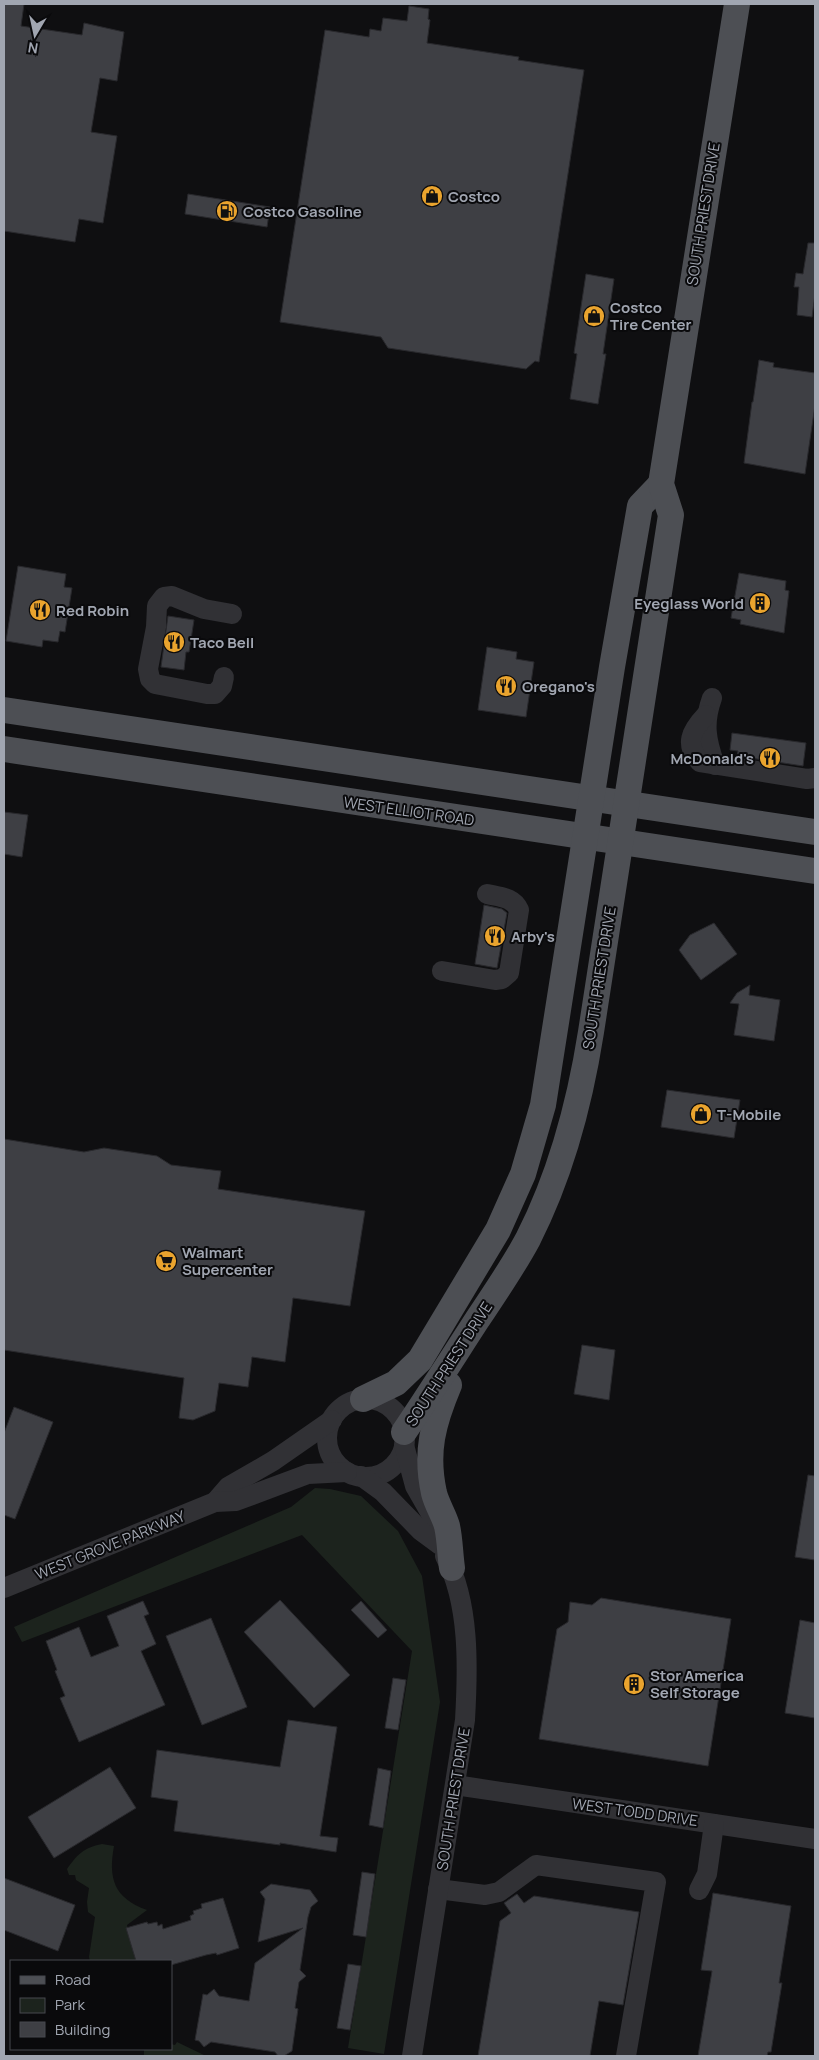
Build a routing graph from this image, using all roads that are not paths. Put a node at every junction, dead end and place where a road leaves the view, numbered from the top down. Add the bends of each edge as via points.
1 (737, 4) edge
2 (661, 484) junction
3 (232, 614) dead end
4 (224, 676) dead end
5 (709, 706) dead end
6 (4, 710) edge
7 (89, 723) junction
8 (4, 733) edge
9 (235, 745) junction
10 (4, 749) edge
11 (89, 762) junction
12 (815, 778) edge
13 (591, 799) junction
14 (625, 804) junction
15 (815, 832) edge
16 (586, 837) junction
17 (620, 842) junction
18 (815, 871) edge
19 (487, 894) dead end
20 (442, 971) dead end
21 (543, 1104) junction
22 (536, 1221) junction
23 (478, 1319) junction
24 (363, 1399) junction
25 (332, 1420) junction
26 (404, 1438) junction
27 (354, 1474) junction
28 (215, 1502) junction
29 (440, 1545) junction
30 (452, 1568) junction
31 (4, 1588) edge
32 (455, 1785) junction
33 (714, 1824) junction
34 (815, 1838) edge
35 (438, 1889) junction
36 (699, 1890) dead end
37 (412, 2056) edge
38 (626, 2056) edge

1 - 2 main road, SOUTH PRIEST DRIVE
2 - 13 main road, SOUTH PRIEST DRIVE via 640,506
2 - 14 main road, SOUTH PRIEST DRIVE via 671,515
3 - 4 street via 204,609 172,596 164,597 157,606 148,669 155,684 207,694 215,694 219,690
5 - 12 street via 694,728 690,746 692,754 700,762
6 - 7 main road
7 - 8 main road via 75,738 62,741
7 - 9 main road
9 - 11 main road via 205,758 117,746
9 - 13 main road
10 - 11 main road, WEST ELLIOT ROAD
11 - 16 main road, WEST ELLIOT ROAD
13 - 14 main road
13 - 16 main road, SOUTH PRIEST DRIVE
14 - 15 main road
14 - 17 main road, SOUTH PRIEST DRIVE
16 - 17 main road, WEST ELLIOT ROAD
16 - 21 main road, SOUTH PRIEST DRIVE
17 - 18 main road, WEST ELLIOT ROAD
17 - 22 main road, SOUTH PRIEST DRIVE via 581,1086 565,1144
19 - 20 street via 511,900 519,910 509,973 495,980
21 - 22 main road via 549,1137 528,1202
21 - 24 main road, SOUTH PRIEST DRIVE via 523,1174 498,1230 425,1352 396,1383
22 - 23 main road, SOUTH PRIEST DRIVE
23 - 26 main road, SOUTH PRIEST DRIVE
23 - 30 main road via 436,1415 430,1442 434,1495 447,1525
24 - 25 street via 350,1402
24 - 26 street via 374,1400 390,1408 401,1421
25 - 27 street via 328,1431 329,1449 338,1464
25 - 28 street, WEST GROVE PARKWAY via 273,1461 228,1487
26 - 27 street via 401,1456 394,1465 373,1476
26 - 29 street, SOUTH PRIEST DRIVE via 415,1486 438,1528
27 - 28 street, WEST GROVE PARKWAY via 308,1474 236,1501
27 - 29 street, SOUTH PRIEST DRIVE via 383,1492 421,1531
28 - 31 street, WEST GROVE PARKWAY
29 - 30 street, SOUTH PRIEST DRIVE
30 - 32 street, SOUTH PRIEST DRIVE via 458,1588 468,1676
32 - 33 street, WEST TODD DRIVE
32 - 35 street, SOUTH PRIEST DRIVE
33 - 34 street, WEST TODD DRIVE
33 - 36 street via 707,1874
35 - 37 street, SOUTH PRIEST DRIVE
35 - 38 street via 492,1894 536,1865 656,1882

